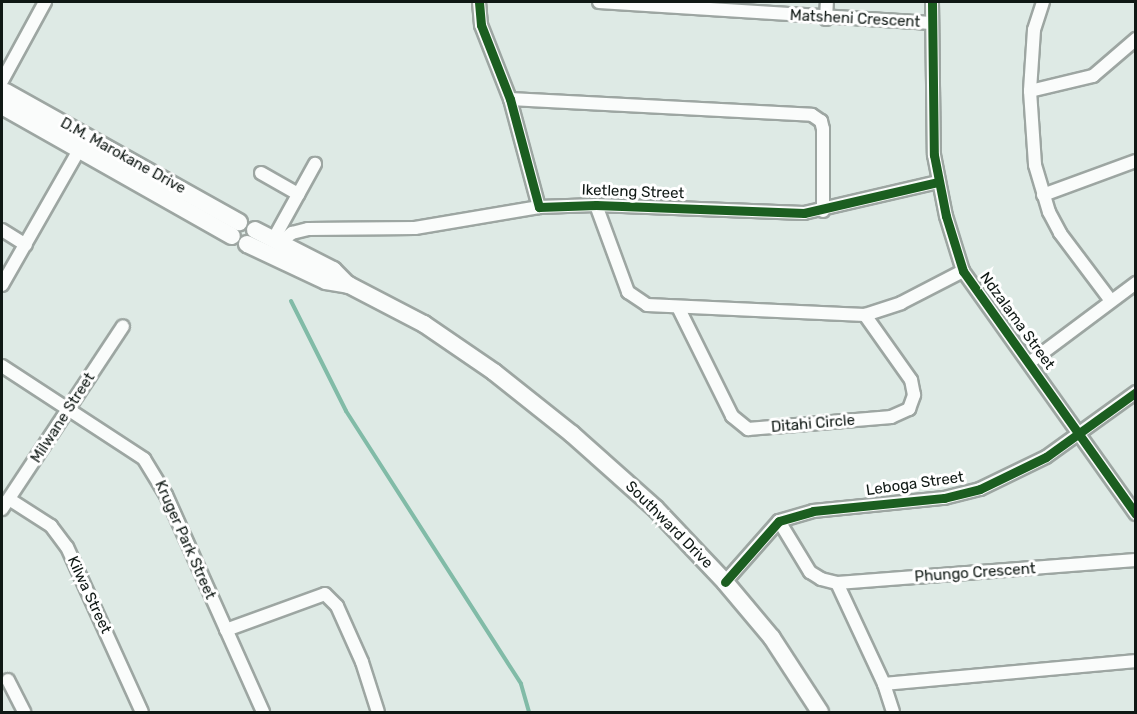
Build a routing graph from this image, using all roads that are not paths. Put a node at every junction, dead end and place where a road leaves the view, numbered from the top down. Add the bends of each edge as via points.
1 (45, 2) edge
2 (479, 2) edge
3 (599, 2) edge
4 (827, 2) edge
5 (932, 2) edge
6 (1043, 2) edge
7 (826, 19) junction
8 (931, 23) junction
9 (1136, 39) edge
10 (1030, 91) junction
11 (2, 93) edge
12 (510, 99) junction
13 (79, 150) junction
14 (1136, 161) edge
15 (315, 164) dead end
16 (261, 173) dead end
17 (938, 182) junction
18 (298, 194) junction
19 (1043, 195) junction
20 (596, 205) junction
21 (539, 207) junction
22 (823, 211) junction
23 (2, 230) edge
24 (243, 233) junction
25 (276, 241) junction
26 (26, 245) junction
27 (963, 271) junction
28 (1136, 283) edge
29 (2, 285) edge
30 (349, 285) junction
31 (1111, 301) junction
32 (678, 308) junction
33 (866, 315) junction
34 (123, 326) dead end
35 (1029, 363) junction
36 (2, 366) edge
37 (516, 388) joint
38 (1136, 392) edge
39 (70, 409) junction
40 (1080, 435) junction
41 (5, 504) edge
42 (1136, 514) edge
43 (779, 521) junction
44 (1136, 560) edge
45 (725, 582) junction
46 (837, 583) junction
47 (226, 630) junction
48 (1136, 661) edge
49 (8, 680) dead end
50 (884, 684) junction
51 (24, 712) edge
52 (142, 712) edge
53 (263, 712) edge
54 (378, 712) edge
55 (820, 712) edge
56 (893, 712) edge

1 - 11 street
2 - 12 street via 481,25
3 - 7 street, Matsheni Crescent
4 - 7 street
5 - 8 street, Ndzalama Street
6 - 10 street via 1034,30
7 - 8 street, Matsheni Crescent
8 - 17 street, Ndzalama Street via 931,120
9 - 10 street via 1093,76
10 - 19 street via 1035,165
11 - 13 main road, D.M. Marokane Drive
11 - 24 main road, D.M. Marokane Drive
12 - 21 street
12 - 22 street via 812,115 821,121 823,129
13 - 24 main road, D.M. Marokane Drive
13 - 26 street
14 - 19 street
15 - 18 street
16 - 18 street
17 - 22 street, Iketleng Street
17 - 27 street, Ndzalama Street
18 - 25 street
19 - 31 street via 1060,233
20 - 21 street, Iketleng Street
20 - 22 street, Iketleng Street via 786,214
20 - 32 street via 633,298 647,305
21 - 25 street, Iketleng Street via 415,228 308,229
23 - 26 street
24 - 25 main road, D.M. Marokane Drive
24 - 30 main road, D.M. Marokane Drive via 294,268
25 - 30 main road, D.M. Marokane Drive via 333,270
26 - 29 street
27 - 33 street via 901,303
27 - 35 street, Ndzalama Street
28 - 31 street
30 - 37 main road, D.M. Marokane Drive via 424,324
31 - 35 street
32 - 33 street
32 - 33 street, Ditahi Circle via 732,416 748,429 891,417 909,409 914,395 911,380
34 - 39 street, Milwane Street
35 - 40 street, Ndzalama Street
36 - 39 street, Kruger Park Street
37 - 45 main road, Southward Drive via 621,477
38 - 40 street, Leboga Street
39 - 41 street, Milwane Street
39 - 47 street, Kruger Park Street via 128,447 155,474
40 - 42 street
40 - 43 street, Leboga Street via 1030,466 980,489 944,498 813,511
41 - 52 street, Kilwa Street via 51,526 67,547
43 - 45 street
43 - 46 street, Phungo Crescent via 815,576
44 - 46 street, Phungo Crescent
45 - 55 main road, Southward Drive via 771,638
46 - 50 street
47 - 53 street, Kruger Park Street
47 - 54 street via 325,594 337,606 362,662
48 - 50 street
49 - 51 street
50 - 56 street

